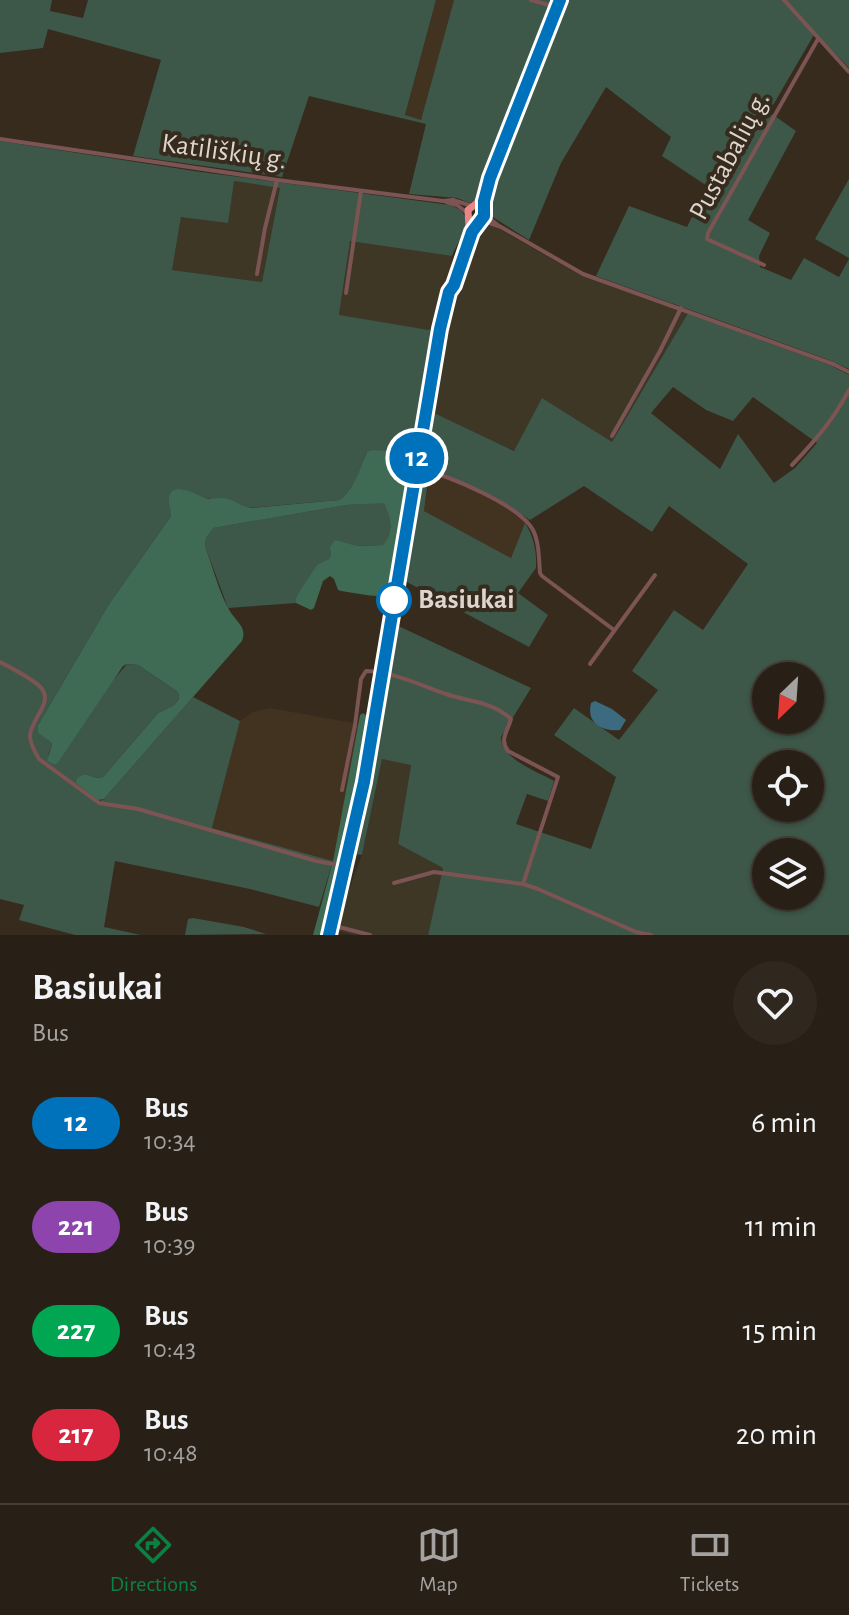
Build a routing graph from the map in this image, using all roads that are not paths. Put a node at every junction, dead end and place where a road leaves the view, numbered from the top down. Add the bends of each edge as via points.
1 (531, 0) edge
2 (784, 0) edge
3 (558, 4) edge
4 (818, 39) junction
5 (849, 72) edge
6 (0, 139) edge
7 (277, 180) junction
8 (361, 191) junction
9 (443, 201) junction
10 (477, 214) junction
11 (764, 265) dead end
12 (257, 274) dead end
13 (346, 293) dead end
14 (681, 308) junction
15 (849, 372) edge
16 (849, 390) edge
17 (612, 436) dead end
18 (792, 465) dead end
19 (416, 467) junction
20 (655, 575) dead end
21 (614, 630) junction
22 (0, 662) edge
23 (590, 664) dead end
24 (382, 672) junction
25 (342, 790) dead end
26 (345, 867) junction
27 (394, 883) dead end
28 (523, 884) junction
29 (331, 925) junction
30 (329, 935) edge
31 (370, 935) edge
32 (651, 935) edge

1 - 3 street
2 - 4 street
3 - 10 highway
4 - 5 street
4 - 11 street, Pustabalių g. via 708,233 707,239
6 - 7 street, Katiliškių g.
7 - 8 street, Katiliškių g.
7 - 12 street
8 - 9 street, Katiliškių g.
8 - 13 street
9 - 10 street, Katiliškių g.
9 - 10 street, Katiliškių g. via 453,200
10 - 14 street, Katiliškių g. via 583,274
10 - 19 highway via 452,278
14 - 15 street, Katiliškių g.
14 - 17 street
16 - 18 street via 825,429
19 - 21 street via 476,490 526,519 537,539 542,576
19 - 24 highway
20 - 21 street
21 - 23 street
22 - 26 street via 44,692 30,736 35,751 99,803 138,809
24 - 25 street via 366,671 361,679
24 - 26 highway
24 - 28 street via 495,708 511,719 503,743 508,751 558,777
26 - 29 highway
27 - 28 street via 434,872
28 - 32 street
29 - 30 highway
29 - 31 street

